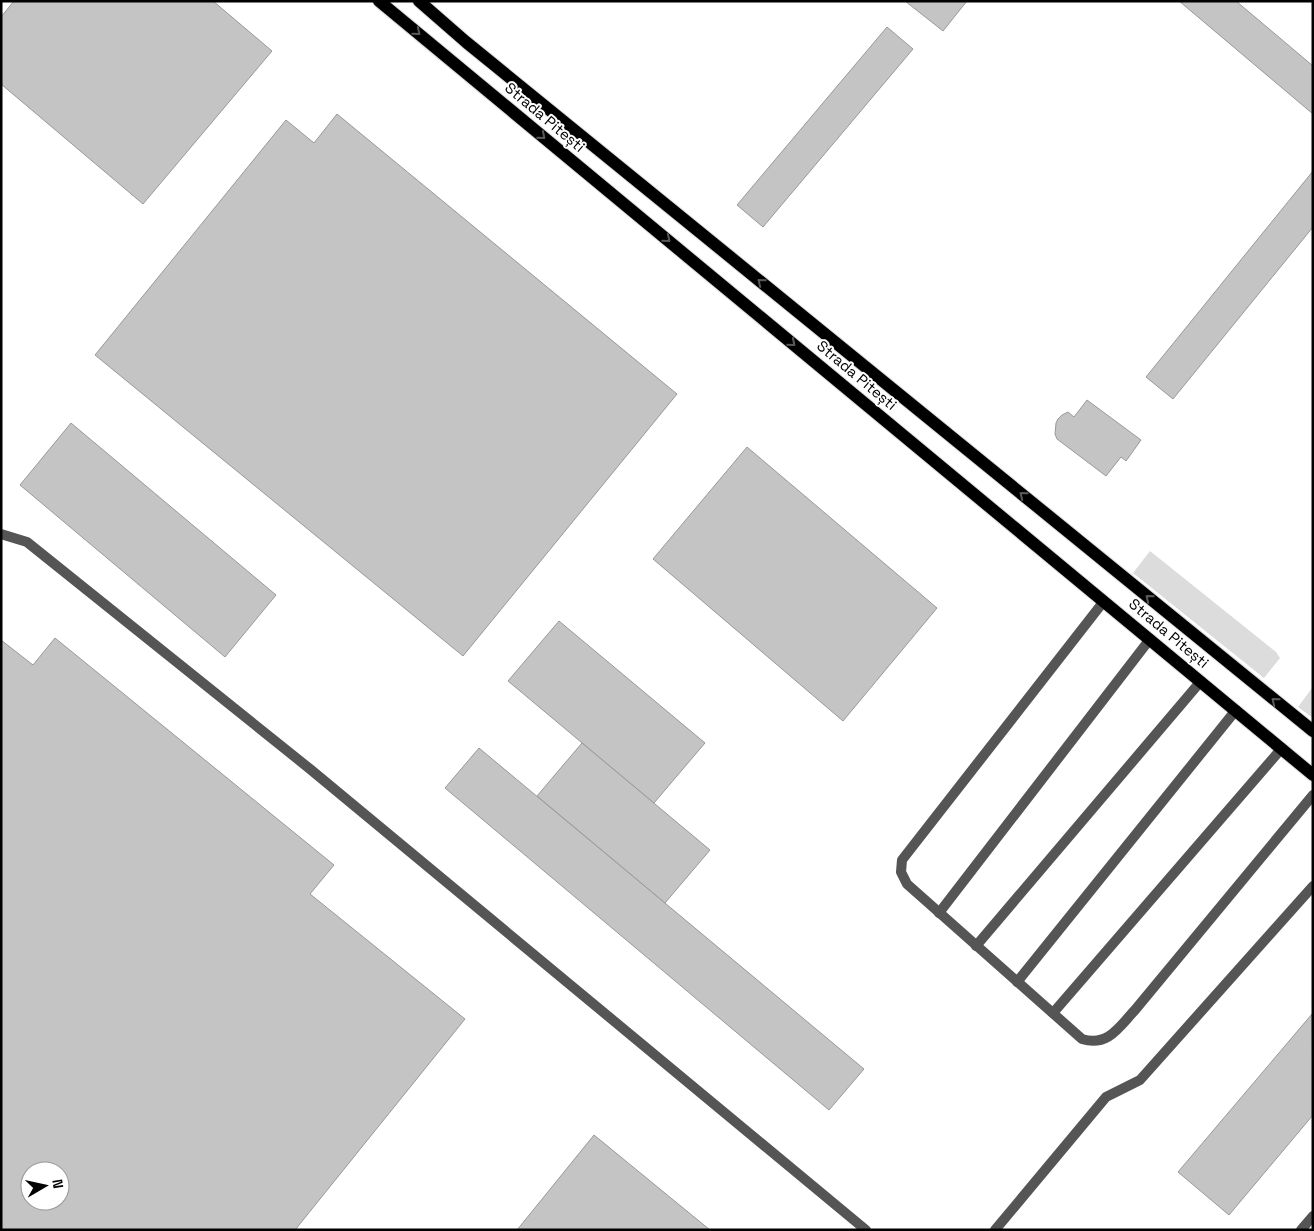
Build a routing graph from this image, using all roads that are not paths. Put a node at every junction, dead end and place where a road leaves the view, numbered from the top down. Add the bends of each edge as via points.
1 (379, 1) edge
2 (419, 1) edge
3 (1, 534) edge
4 (1104, 601) junction
5 (1150, 639) junction
6 (1201, 681) junction
7 (1236, 710) junction
8 (1313, 732) edge
9 (1282, 748) junction
10 (1313, 775) edge
11 (1313, 795) edge
12 (1313, 886) edge
13 (940, 913) junction
14 (976, 946) junction
15 (1017, 982) junction
16 (1053, 1013) junction
17 (1313, 1216) edge
18 (866, 1230) edge
19 (995, 1230) edge
20 (1301, 1230) edge

1 -> 4 main road, Strada Pitești
8 -> 2 main road, Strada Pitești
3 - 18 lane via 27,542 310,769
4 - 5 main road, Strada Pitești
4 - 13 lane via 902,860 901,872 907,884
5 - 6 main road, Strada Pitești
5 - 13 lane
6 - 7 main road, Strada Pitești
6 - 14 lane
7 - 9 main road, Strada Pitești
7 - 15 lane
9 - 10 main road, Strada Pitești
9 - 16 lane
11 - 16 lane via 1135,1010 1109,1036 1095,1041 1082,1039
12 - 19 lane via 1140,1080 1106,1097
13 - 14 lane
14 - 15 lane
15 - 16 lane
17 - 20 lane

